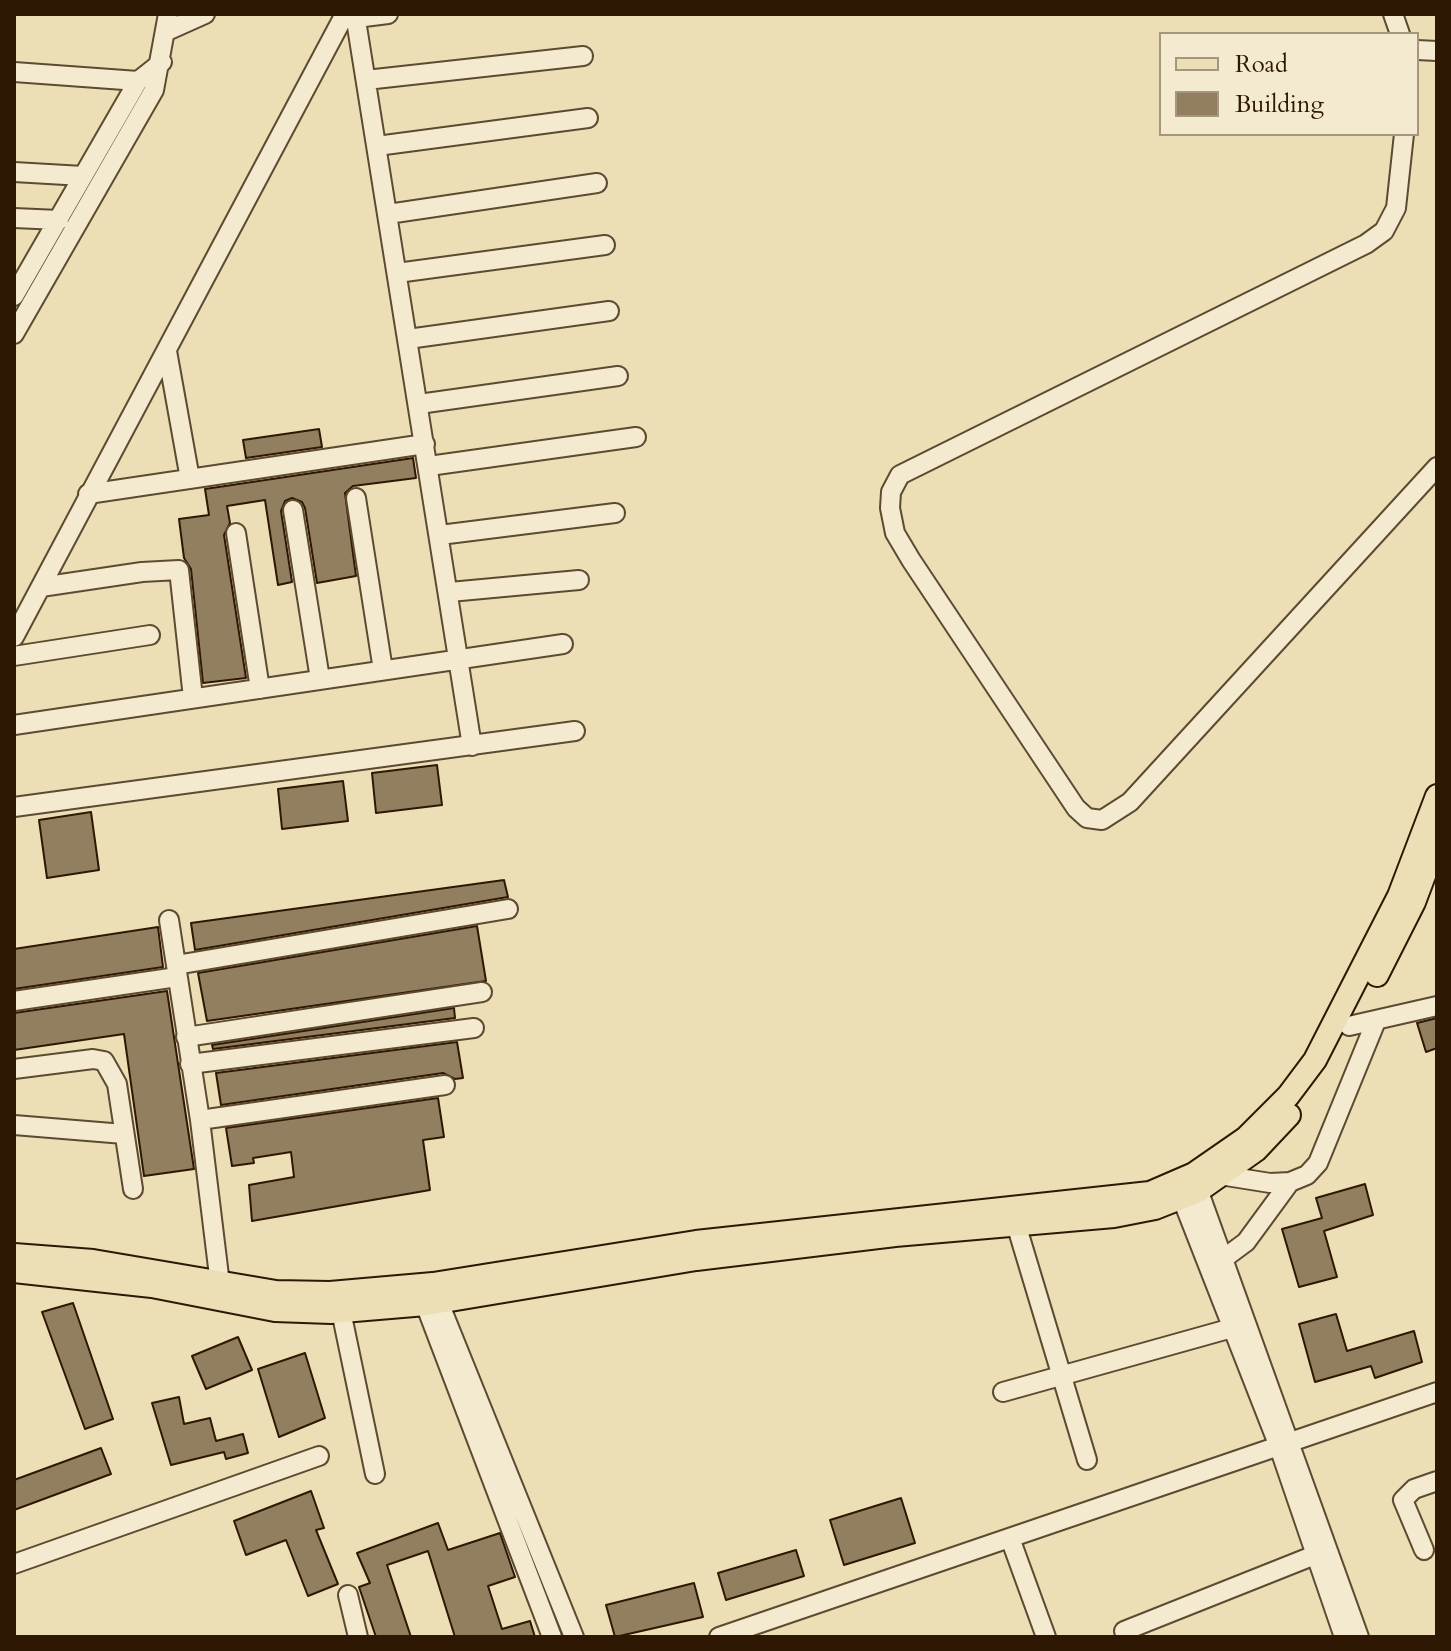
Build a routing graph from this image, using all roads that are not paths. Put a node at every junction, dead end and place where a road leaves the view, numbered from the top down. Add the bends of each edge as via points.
1 (205, 14) edge
2 (388, 14) edge
3 (352, 15) edge
4 (168, 22) edge
5 (583, 56) dead end
6 (162, 62) junction
7 (14, 72) edge
8 (366, 80) junction
9 (138, 81) junction
10 (588, 118) dead end
11 (1404, 136) edge
12 (377, 146) junction
13 (14, 172) edge
14 (83, 176) junction
15 (597, 183) dead end
16 (388, 214) junction
17 (14, 218) edge
18 (59, 220) junction
19 (605, 245) dead end
20 (20, 272) edge
21 (397, 273) junction
22 (14, 296) edge
23 (609, 311) dead end
24 (14, 334) edge
25 (408, 339) junction
26 (167, 351) junction
27 (618, 376) dead end
28 (419, 404) junction
29 (636, 437) dead end
30 (425, 444) junction
31 (429, 466) junction
32 (1437, 467) edge
33 (190, 479) junction
34 (88, 494) junction
35 (356, 498) dead end
36 (293, 510) dead end
37 (615, 513) dead end
38 (236, 533) dead end
39 (440, 535) junction
40 (579, 580) dead end
41 (41, 587) junction
42 (450, 592) junction
43 (150, 635) dead end
44 (14, 637) edge
45 (563, 644) dead end
46 (14, 656) edge
47 (460, 659) junction
48 (383, 670) junction
49 (320, 679) junction
50 (260, 689) junction
51 (193, 698) junction
52 (14, 725) edge
53 (575, 731) dead end
54 (472, 746) junction
55 (1437, 796) edge
56 (14, 807) edge
57 (1437, 841) edge
58 (508, 909) dead end
59 (169, 920) dead end
60 (176, 971) junction
61 (482, 992) dead end
62 (14, 1001) edge
63 (1437, 1006) edge
64 (1376, 1021) junction
65 (1349, 1026) junction
66 (474, 1028) dead end
67 (186, 1037) junction
68 (190, 1064) junction
69 (14, 1069) edge
70 (445, 1085) dead end
71 (200, 1120) junction
72 (14, 1125) edge
73 (124, 1134) junction
74 (1220, 1175) junction
75 (1290, 1182) junction
76 (1187, 1186) junction
77 (133, 1189) dead end
78 (1016, 1224) junction
79 (14, 1255) edge
80 (1223, 1259) junction
81 (14, 1271) edge
82 (220, 1284) junction
83 (428, 1293) junction
84 (341, 1311) junction
85 (1232, 1328) junction
86 (1062, 1375) junction
87 (1003, 1392) dead end
88 (1437, 1392) edge
89 (1284, 1442) junction
90 (319, 1456) dead end
91 (1087, 1460) dead end
92 (375, 1474) dead end
93 (1437, 1481) edge
94 (1010, 1538) junction
95 (1424, 1550) dead end
96 (1315, 1555) junction
97 (14, 1564) edge
98 (348, 1595) dead end
99 (1124, 1631) dead end
100 (1042, 1636) edge
101 (358, 1637) edge
102 (552, 1637) edge
103 (574, 1637) edge
104 (719, 1637) edge
105 (1344, 1637) edge
106 (1359, 1637) edge

1 - 4 street
2 - 3 street
3 - 8 street
3 - 26 street
4 - 6 street
5 - 8 street
6 - 9 street
6 - 24 street via 154,90
7 - 9 street
8 - 12 street
9 - 14 street
10 - 12 street
11 - 32 street via 1396,208 1384,231 900,475 890,508 895,533 911,560 1076,808 1087,818 1102,820 1130,802
12 - 16 street
13 - 14 street
14 - 18 street
15 - 16 street
16 - 21 street
17 - 18 street
18 - 20 street
19 - 21 street
20 - 22 street
21 - 25 street
23 - 25 street
25 - 28 street
26 - 33 street
26 - 34 street
27 - 28 street
28 - 30 street
29 - 31 street
30 - 31 street
30 - 33 street
31 - 39 street
33 - 34 street
34 - 41 street
35 - 48 street
36 - 49 street
37 - 39 street
38 - 50 street
39 - 42 street
40 - 42 street
41 - 44 street
41 - 51 street via 179,570
42 - 47 street
43 - 46 street
45 - 47 street
47 - 48 street
47 - 54 street
48 - 49 street
49 - 50 street
50 - 51 street
51 - 52 street
53 - 54 street
54 - 56 street
55 - 76 main road via 1399,896 1315,1060 1246,1138
57 - 65 main road via 1414,902
58 - 60 street
59 - 60 street
60 - 62 street
60 - 67 street
61 - 67 street
63 - 64 street
64 - 65 street
64 - 75 street via 1318,1163
65 - 74 main road via 1298,1106 1256,1150
66 - 68 street
67 - 68 street
68 - 71 street
69 - 73 street via 104,1061 117,1084
70 - 71 street
71 - 82 street
72 - 73 street
73 - 77 street
74 - 75 street
74 - 76 main road
75 - 80 street via 1246,1242
76 - 78 main road via 1155,1208
76 - 80 street
76 - 83 main road via 1111,1200 696,1242
76 - 85 street
78 - 83 main road
78 - 86 street
79 - 82 main road via 93,1261
80 - 89 street
81 - 84 main road via 152,1286 275,1310
82 - 83 main road via 276,1292
83 - 84 main road
83 - 102 street
83 - 103 street
84 - 92 street
85 - 86 street
85 - 89 street
86 - 87 street
86 - 91 street
88 - 89 street
89 - 94 street
89 - 96 street
89 - 106 street
90 - 97 street
93 - 95 street via 1414,1489 1403,1500
94 - 100 street
94 - 104 street
96 - 99 street
96 - 105 street
98 - 101 street

